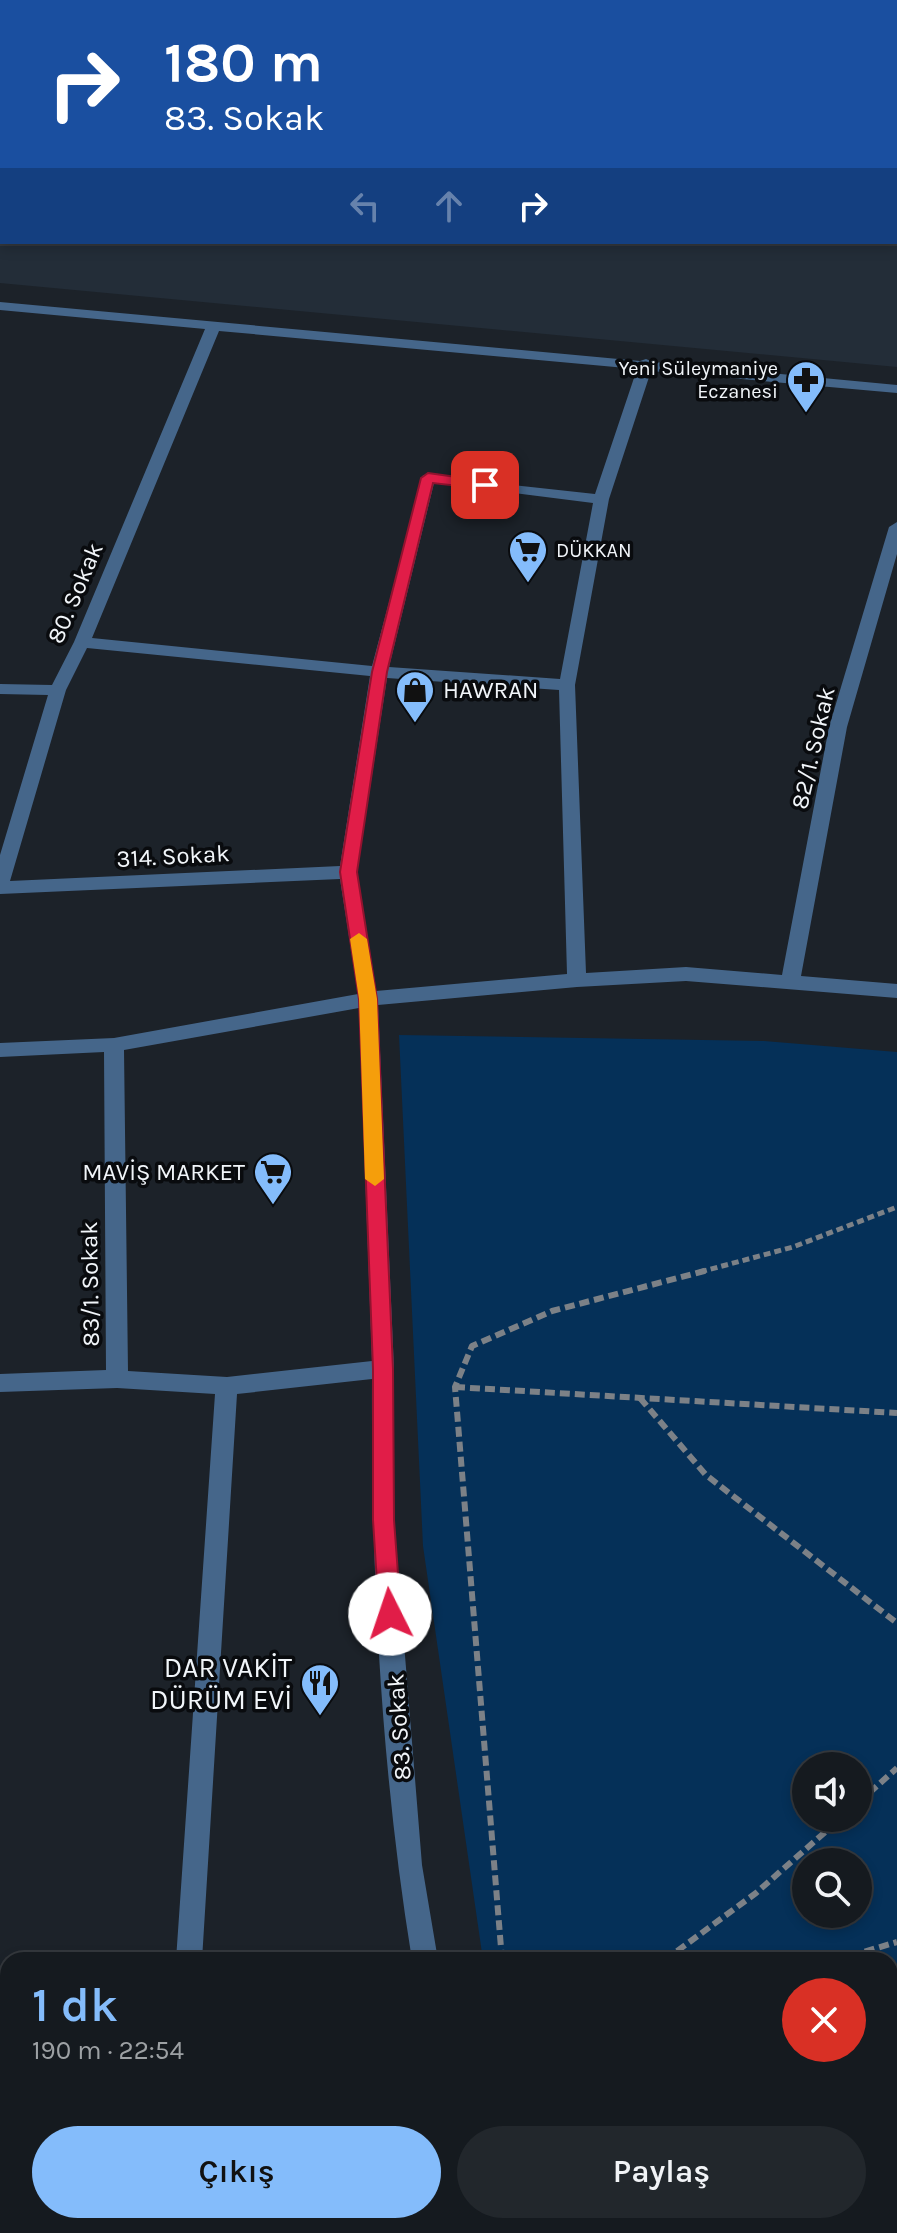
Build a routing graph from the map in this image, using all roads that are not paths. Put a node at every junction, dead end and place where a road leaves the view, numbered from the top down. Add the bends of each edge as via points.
1 (0, 306) edge
2 (214, 326) junction
3 (646, 363) junction
4 (897, 389) edge
5 (601, 499) junction
6 (897, 527) edge
7 (82, 642) junction
8 (379, 672) junction
9 (567, 685) junction
10 (0, 689) edge
11 (58, 690) junction
12 (348, 872) junction
13 (0, 886) edge
14 (577, 980) junction
15 (790, 982) junction
16 (897, 991) edge
17 (368, 999) junction
18 (114, 1045) junction
19 (0, 1050) edge
20 (383, 1369) junction
21 (117, 1379) junction
22 (0, 1383) edge
23 (227, 1386) junction
24 (190, 1952) edge
25 (424, 1952) edge

1 - 2 street
2 - 3 street
2 - 7 street, 80. Sokak
3 - 4 street
3 - 5 street
5 - 8 street, 83. Sokak via 428,478
5 - 9 street
6 - 15 street, 82/1. Sokak via 838,727
7 - 8 street
7 - 11 street, 80. Sokak
8 - 9 street
8 - 12 street, 83. Sokak
9 - 14 street
10 - 11 street
11 - 13 street, 80. Sokak
12 - 13 street, 314. Sokak
12 - 17 street, 83. Sokak
14 - 15 street via 686,974
14 - 17 street
15 - 16 street
17 - 18 street
17 - 20 street, 83. Sokak
18 - 19 street
18 - 21 street, 83/1. Sokak
20 - 23 street
20 - 25 street, 83. Sokak via 386,1551 409,1865
21 - 22 street
21 - 23 street
23 - 24 street

